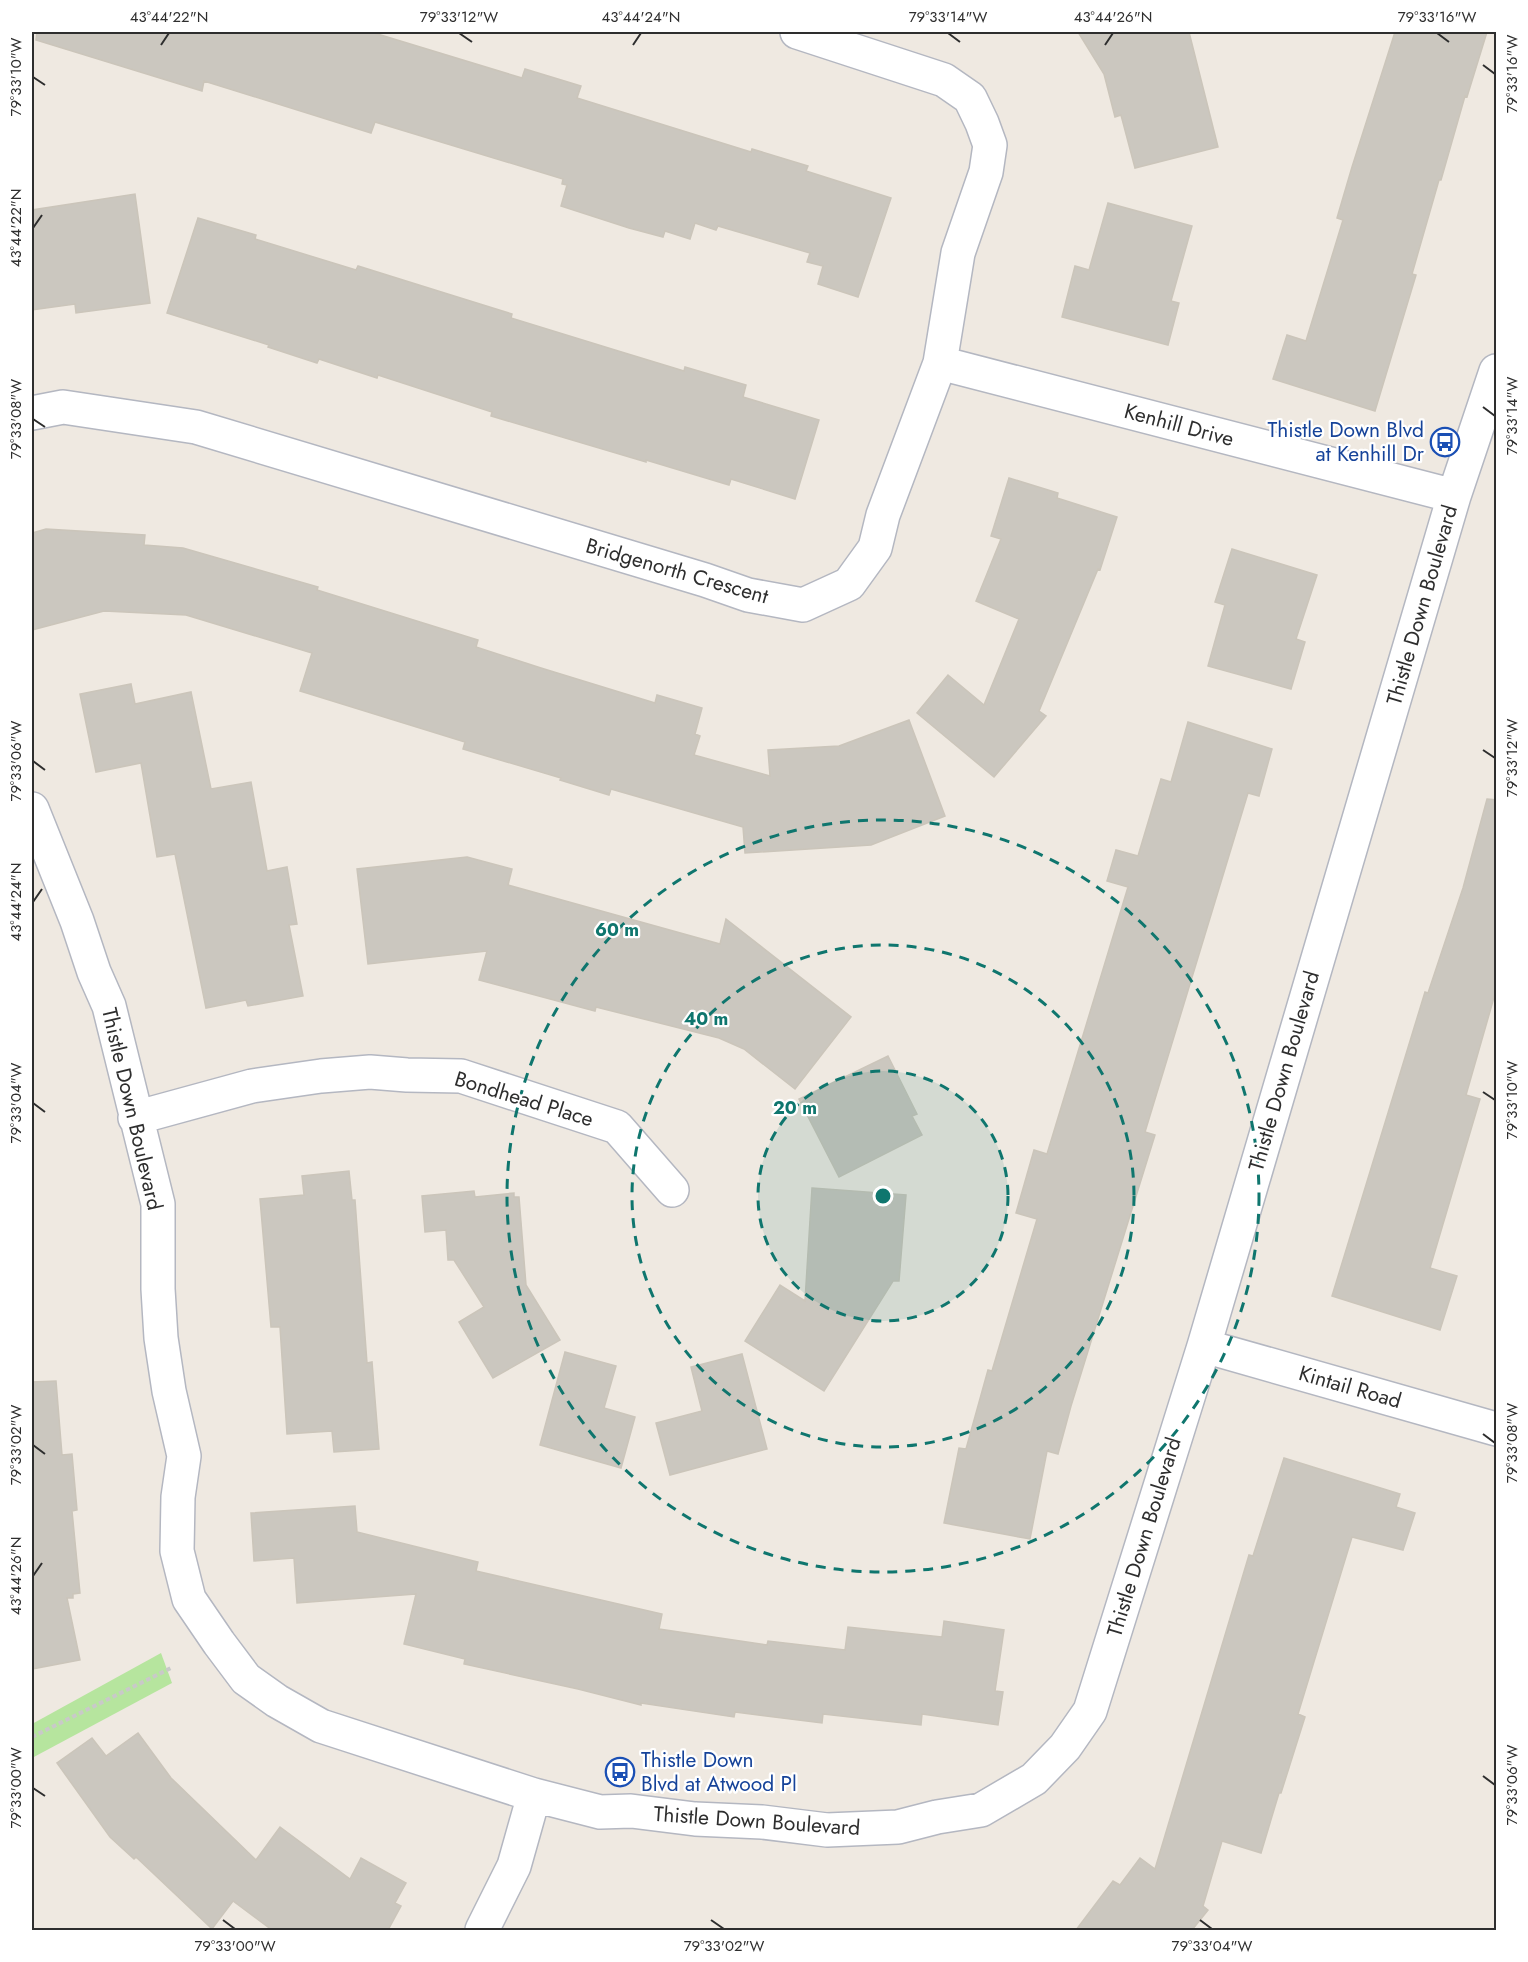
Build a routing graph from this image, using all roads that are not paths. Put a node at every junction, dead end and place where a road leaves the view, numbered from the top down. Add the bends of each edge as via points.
1 (797, 32) edge
2 (940, 363) junction
3 (1497, 371) edge
4 (32, 413) edge
5 (1454, 496) junction
6 (32, 809) edge
7 (135, 1118) junction
8 (672, 1190) dead end
9 (1203, 1346) junction
10 (1497, 1430) edge
11 (534, 1795) junction
12 (482, 1930) edge

1 - 2 street, Bridgenorth Crescent via 944,80 969,98 982,123 990,145 986,172 958,252
2 - 4 street, Bridgenorth Crescent via 883,515 875,548 849,584 803,605 748,596 196,427 63,407
2 - 5 street, Kenhill Drive
3 - 5 street, Thistle Down Boulevard
5 - 9 street, Thistle Down Boulevard
6 - 7 street, Thistle Down Boulevard via 109,1006
7 - 8 street, Bondhead Place via 252,1086 321,1076 370,1072 461,1076 617,1127
7 - 11 street, Thistle Down Boulevard via 158,1204 161,1338 184,1456 177,1551 189,1599 246,1679 321,1726
9 - 10 street, Kintail Road
9 - 11 street, Thistle Down Boulevard via 1090,1711 1065,1747 1034,1779 981,1810 898,1827 826,1830 600,1812
11 - 12 street via 514,1866

